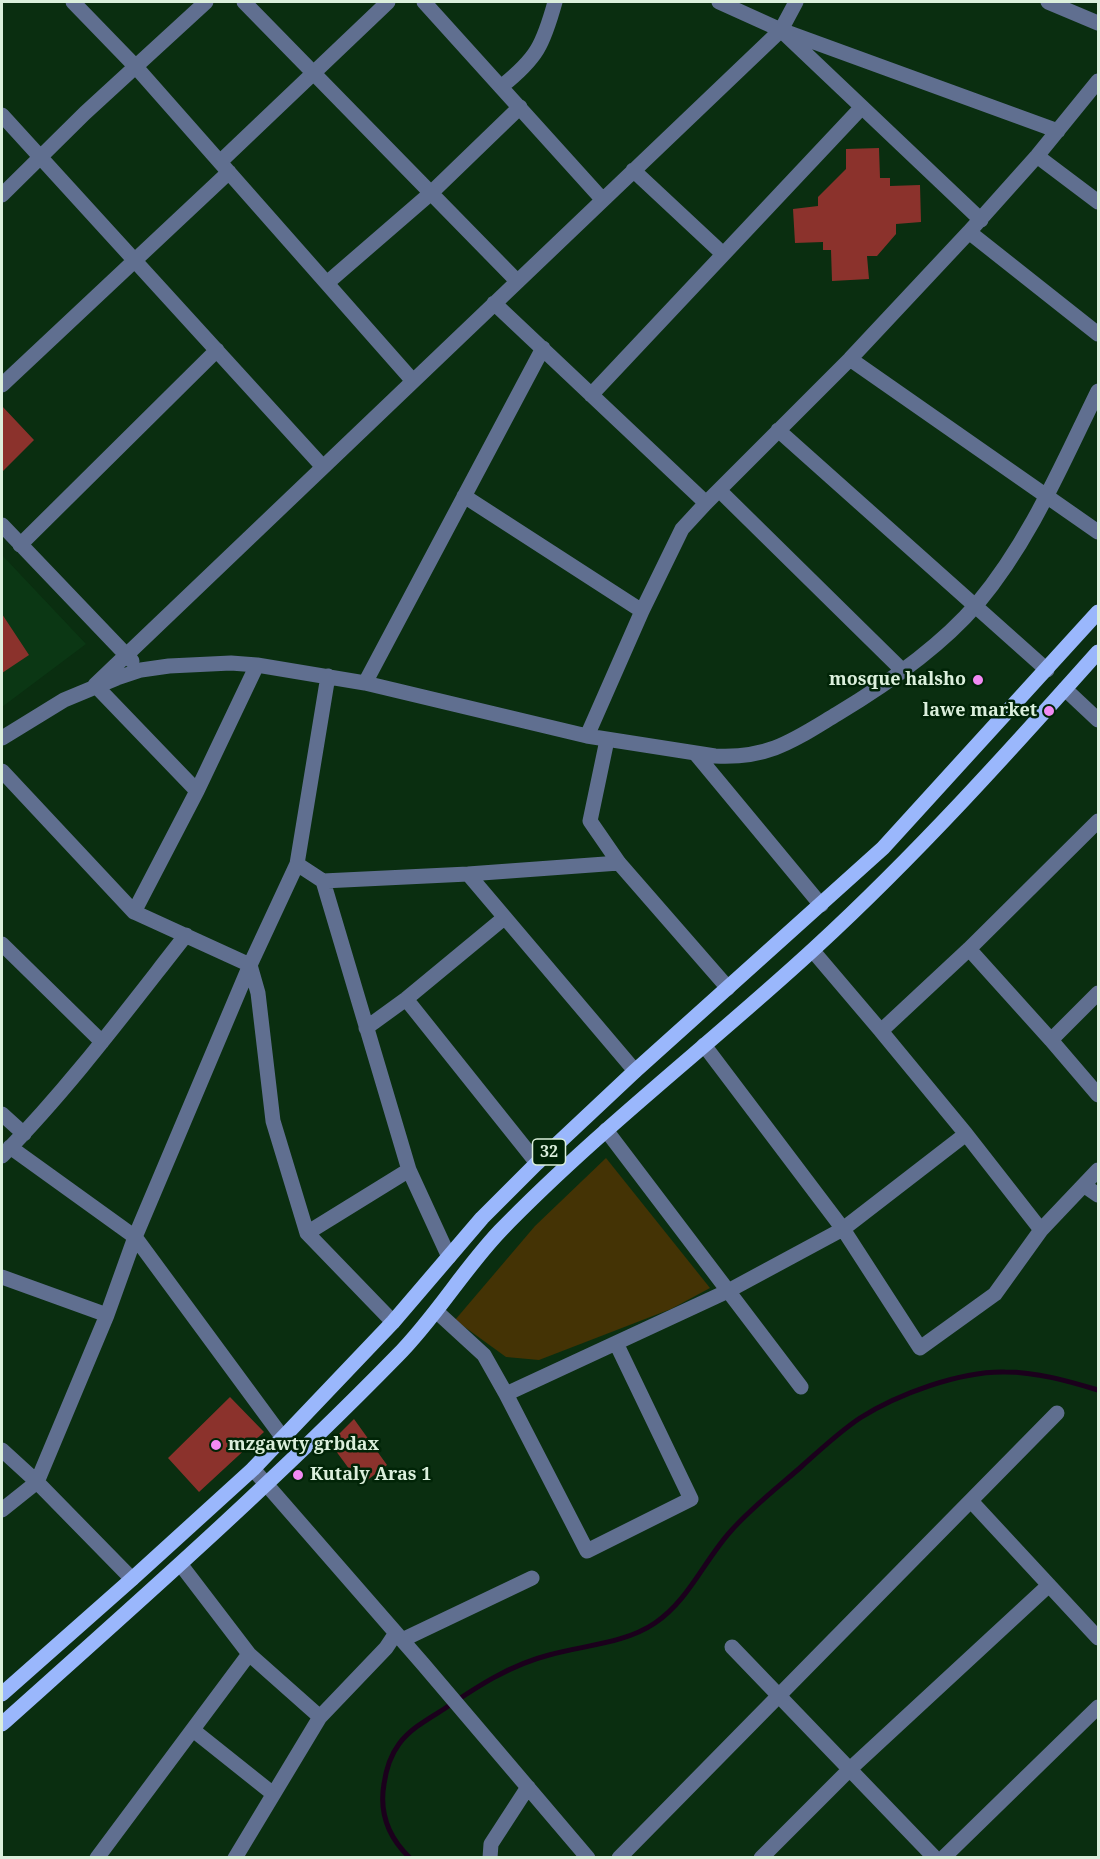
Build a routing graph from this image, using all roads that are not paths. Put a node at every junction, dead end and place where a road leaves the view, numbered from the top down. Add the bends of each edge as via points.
1 (73, 2) edge
2 (206, 2) edge
3 (244, 2) edge
4 (388, 2) edge
5 (424, 2) edge
6 (555, 2) edge
7 (719, 2) edge
8 (796, 2) edge
9 (1048, 2) edge
10 (1098, 23) edge
11 (781, 30) junction
12 (136, 67) junction
13 (314, 73) junction
14 (1098, 81) edge
15 (502, 86) junction
16 (862, 107) junction
17 (520, 108) junction
18 (2, 115) edge
19 (1058, 131) junction
20 (1037, 156) junction
21 (41, 157) junction
22 (225, 167) junction
23 (633, 170) junction
24 (431, 193) junction
25 (2, 195) edge
26 (603, 199) junction
27 (1098, 202) edge
28 (981, 219) junction
29 (969, 232) junction
30 (723, 255) junction
31 (135, 260) junction
32 (518, 281) junction
33 (327, 283) junction
34 (494, 303) junction
35 (1098, 334) edge
36 (543, 348) junction
37 (217, 350) junction
38 (850, 359) junction
39 (413, 381) junction
40 (2, 385) edge
41 (1098, 391) edge
42 (591, 395) junction
43 (778, 430) junction
44 (323, 467) junction
45 (719, 490) junction
46 (1047, 495) junction
47 (464, 496) junction
48 (706, 503) junction
49 (2, 525) edge
50 (1098, 532) edge
51 (20, 544) junction
52 (975, 606) junction
53 (642, 611) junction
54 (1098, 612) edge
55 (1098, 651) edge
56 (126, 655) junction
57 (257, 665) junction
58 (141, 670) junction
59 (902, 670) junction
60 (1047, 670) junction
61 (328, 676) junction
62 (365, 683) junction
63 (95, 685) junction
64 (1065, 689) junction
65 (1098, 720) edge
66 (587, 736) junction
67 (2, 738) edge
68 (607, 740) junction
69 (695, 753) junction
70 (2, 771) edge
71 (197, 791) junction
72 (1098, 821) edge
73 (619, 863) junction
74 (297, 864) junction
75 (468, 874) junction
76 (323, 881) junction
77 (821, 905) junction
78 (134, 912) junction
79 (504, 918) junction
80 (186, 935) junction
81 (2, 944) edge
82 (969, 949) junction
83 (813, 951) junction
84 (250, 965) junction
85 (728, 988) junction
86 (1098, 993) edge
87 (406, 999) junction
88 (366, 1028) junction
89 (881, 1031) junction
90 (1051, 1040) junction
91 (102, 1042) junction
92 (704, 1045) junction
93 (635, 1071) junction
94 (1098, 1095) edge
95 (2, 1114) edge
96 (606, 1130) junction
97 (24, 1134) junction
98 (966, 1134) junction
99 (6, 1152) edge
100 (537, 1163) junction
101 (410, 1170) junction
102 (1098, 1170) edge
103 (1085, 1186) junction
104 (1098, 1195) edge
105 (843, 1229) junction
106 (1041, 1230) junction
107 (307, 1233) junction
108 (135, 1237) junction
109 (449, 1257) junction
110 (2, 1277) edge
111 (728, 1291) junction
112 (436, 1311) junction
113 (107, 1315) junction
114 (393, 1322) junction
115 (616, 1343) junction
116 (801, 1387) dead end
117 (506, 1394) junction
118 (1057, 1413) dead end
119 (283, 1438) junction
120 (2, 1450) edge
121 (252, 1469) junction
122 (37, 1482) junction
123 (267, 1486) junction
124 (971, 1501) junction
125 (2, 1510) edge
126 (181, 1565) junction
127 (532, 1578) dead end
128 (132, 1580) junction
129 (1048, 1585) junction
130 (399, 1637) junction
131 (1098, 1638) edge
132 (732, 1647) dead end
133 (249, 1654) junction
134 (2, 1694) edge
135 (779, 1695) junction
136 (1098, 1707) edge
137 (320, 1717) junction
138 (2, 1725) edge
139 (193, 1730) junction
140 (850, 1769) junction
141 (528, 1787) junction
142 (272, 1793) junction
143 (97, 1857) edge
144 (236, 1857) edge
145 (490, 1857) edge
146 (588, 1857) edge
147 (619, 1857) edge
148 (761, 1857) edge
149 (935, 1857) edge
150 (942, 1857) edge

1 - 12 street
2 - 12 street
3 - 13 street
4 - 13 street
5 - 15 street
6 - 15 street via 546,37 527,66
7 - 11 street
8 - 11 street
9 - 10 street
11 - 16 street
11 - 19 street
11 - 23 street
12 - 21 street
12 - 22 street
13 - 22 street
13 - 24 street
14 - 19 street
15 - 17 street
16 - 28 street
16 - 30 street
17 - 24 street
17 - 26 street
18 - 21 street
19 - 20 street
20 - 27 street
20 - 28 street
21 - 25 street
21 - 31 street
22 - 31 street
22 - 33 street
23 - 26 street
23 - 30 street
24 - 32 street
24 - 33 street
26 - 32 street
28 - 29 street
29 - 35 street
29 - 38 street
30 - 42 street
31 - 37 street
31 - 40 street
32 - 34 street
33 - 39 street
34 - 36 street
34 - 39 street
36 - 42 street
36 - 47 street
37 - 44 street
37 - 51 street
38 - 43 street
38 - 46 street
39 - 44 street
41 - 46 street
42 - 48 street
43 - 45 street
43 - 52 street
44 - 56 street
45 - 48 street
45 - 59 street
46 - 50 street
46 - 52 street via 1013,555
47 - 53 street
47 - 62 street
48 - 53 street via 682,530
49 - 51 street
51 - 56 street
52 - 59 street
52 - 60 street
53 - 66 street
54 - 60 main road, 32
55 - 64 main road, 32
56 - 58 street
56 - 63 street
57 - 58 street via 203,663
57 - 61 street
57 - 71 street
58 - 63 street
59 - 69 street via 780,747 741,756
60 - 77 main road, 32 via 883,848
61 - 62 street
61 - 74 street
62 - 66 street
63 - 67 street
63 - 71 street
64 - 65 street
64 - 83 main road, 32 via 923,843
66 - 68 street
68 - 69 street
68 - 73 street via 590,821
69 - 77 street
70 - 78 street
71 - 78 street
72 - 82 street
73 - 75 street
73 - 85 street
74 - 76 street
74 - 84 street
75 - 76 street
75 - 79 street
76 - 88 street
77 - 85 main road, 32
78 - 80 street
79 - 87 street
79 - 93 street
80 - 84 street
80 - 91 street
81 - 91 street
82 - 89 street
82 - 90 street
83 - 89 street
83 - 92 main road, 32
84 - 107 street via 258,993 273,1121
84 - 108 street
85 - 93 main road, 32
86 - 90 street
87 - 88 street
87 - 100 street
88 - 101 street
89 - 98 street
90 - 94 street
91 - 97 street
92 - 96 main road, 32
92 - 105 street
93 - 100 main road, 32
95 - 97 street
96 - 111 street
96 - 112 main road, 32 via 499,1233
97 - 99 street
98 - 105 street
98 - 106 street
99 - 108 street
100 - 109 main road, 32
101 - 107 street
101 - 109 street
102 - 103 street
103 - 104 street
103 - 106 street
105 - 106 street via 920,1348 995,1294
105 - 111 street
107 - 114 street
108 - 113 street
108 - 119 street
109 - 114 main road, 32
110 - 113 street
111 - 115 street
111 - 116 street
112 - 117 street via 484,1355
112 - 123 main road, 32 via 401,1352
113 - 122 street
114 - 119 main road, 32
115 - 117 street
115 - 117 street via 691,1498 587,1551
118 - 124 street
119 - 121 main road, 32
120 - 122 street
121 - 123 street
121 - 128 main road, 32
122 - 125 street
122 - 128 street
123 - 126 main road, 32
123 - 130 street
124 - 129 street
124 - 135 street
126 - 133 street
126 - 138 main road, 32
127 - 130 street
128 - 134 main road, 32
129 - 131 street
129 - 140 street
130 - 137 street
130 - 141 street
132 - 135 street
133 - 137 street
133 - 139 street
135 - 140 street
135 - 147 street
136 - 150 street
137 - 142 street
139 - 142 street
139 - 143 street
140 - 148 street
140 - 149 street
141 - 145 street via 491,1844
141 - 146 street
142 - 144 street

